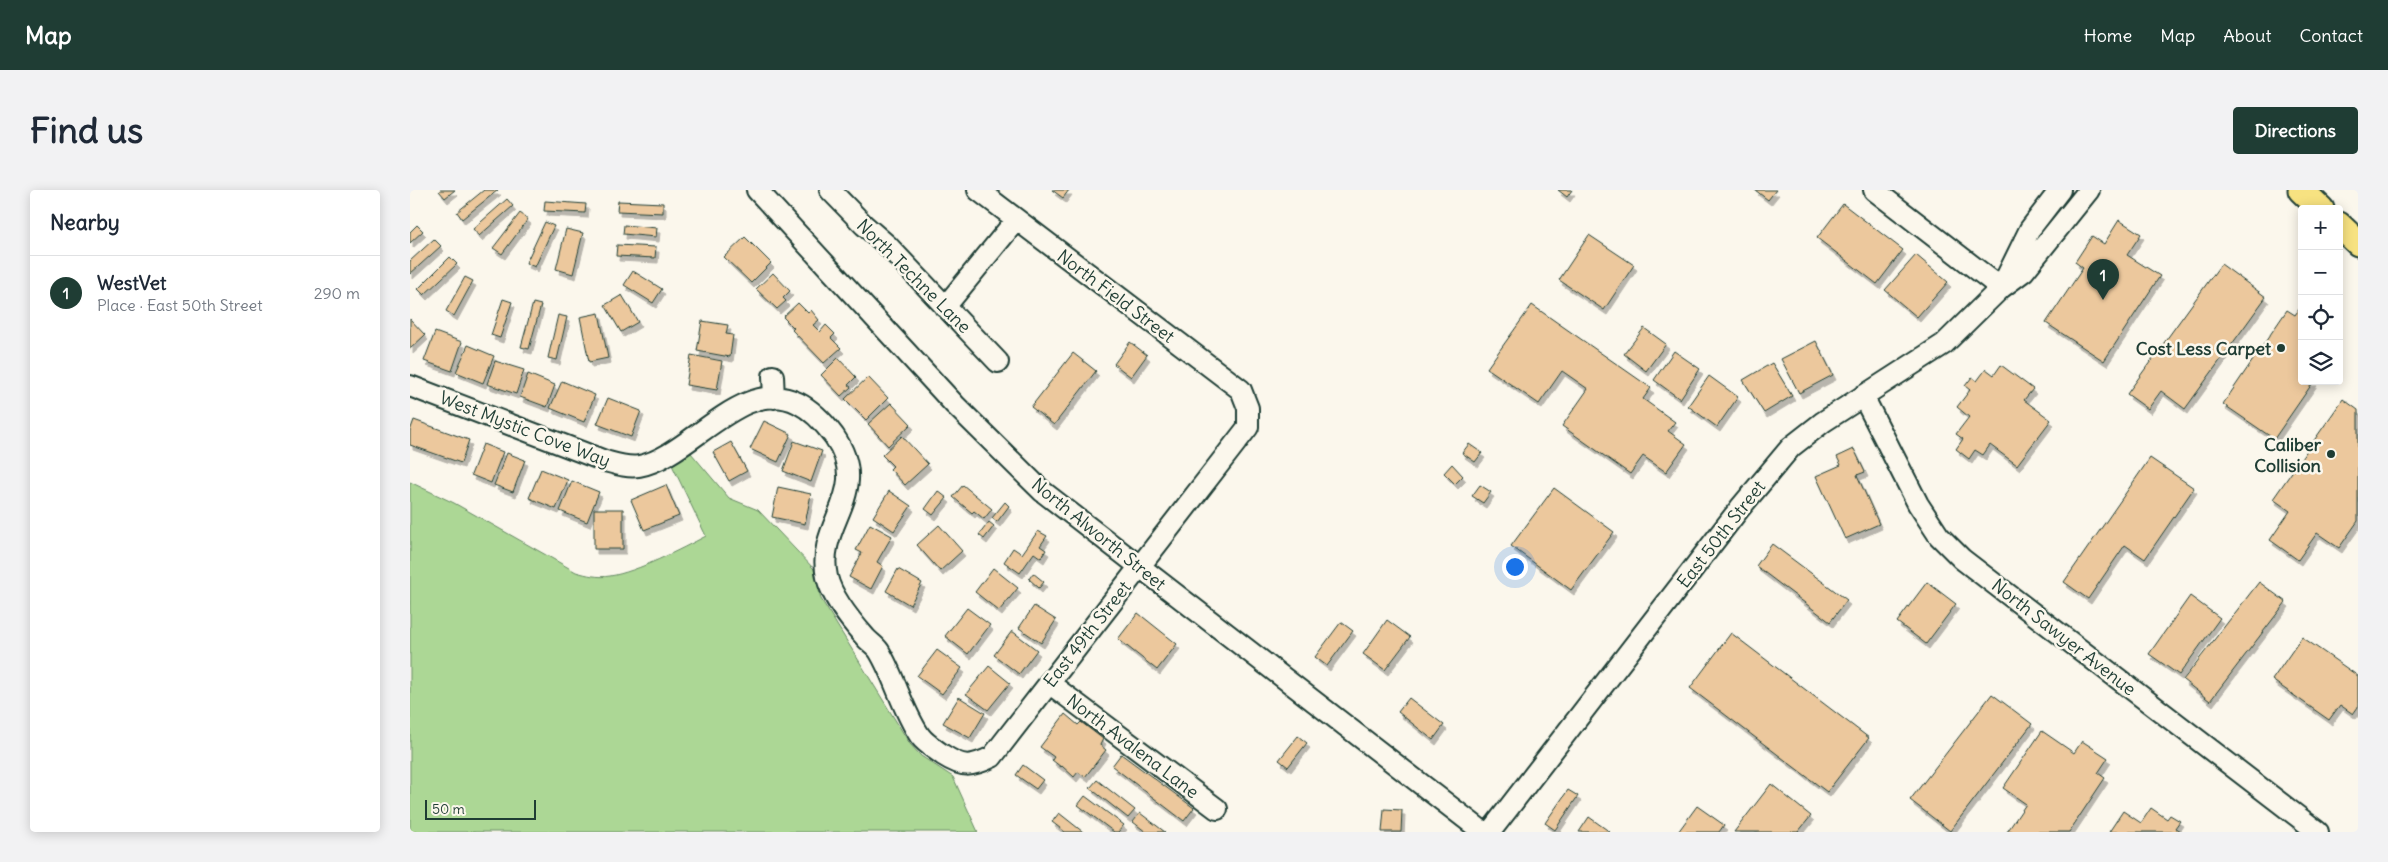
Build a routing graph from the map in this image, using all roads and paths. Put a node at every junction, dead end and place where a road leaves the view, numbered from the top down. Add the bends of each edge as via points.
1 (757, 190) edge
2 (830, 190) edge
3 (978, 190) edge
4 (1874, 190) edge
5 (2060, 190) edge
6 (2089, 190) edge
7 (2301, 190) edge
8 (2317, 205) edge
9 (1016, 220) junction
10 (2343, 229) edge
11 (2358, 243) edge
12 (2001, 288) junction
13 (945, 307) junction
14 (998, 362) dead end
15 (773, 376) dead end
16 (410, 386) edge
17 (1863, 396) junction
18 (774, 398) junction
19 (1248, 408) joint
20 (1139, 567) junction
21 (1049, 683) junction
22 (958, 765) joint
23 (1217, 809) dead end
24 (1483, 832) edge
25 (1490, 832) edge
26 (2318, 832) edge

1 - 20 street, North Alworth Street via 996,448 1042,491
2 - 13 street, North Techne Lane
3 - 9 street, North Field Street
4 - 12 street
5 - 12 street, East 50th Street via 2030,229
6 - 12 street, East 50th Street via 2024,271
7 - 8 main road
9 - 13 street
9 - 19 street, North Field Street via 1241,390
10 - 11 main road
12 - 17 street, East 50th Street via 1944,344
13 - 14 street, North Techne Lane
15 - 18 street
16 - 18 street, West Mystic Cove Way via 622,466 654,461 738,407
17 - 25 street, East 50th Street via 1791,447 1740,508
17 - 26 street, North Sawyer Avenue via 1918,504 1939,536 1956,553
18 - 22 street, West Mystic Cove Way via 798,402 815,415 842,449 848,468 848,488 828,537 827,576 845,610 886,663 921,736
19 - 20 street, East 49th Street via 1248,427
20 - 21 street, East 49th Street
20 - 24 street, North Alworth Street
21 - 22 street, East 49th Street via 992,757 976,764
21 - 23 street, North Avalena Lane

